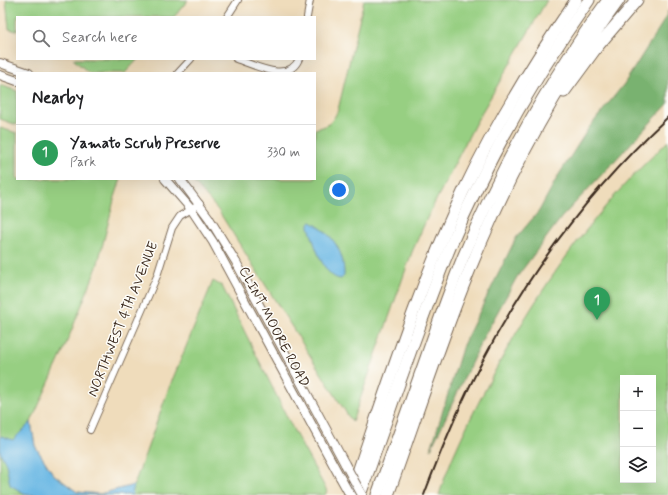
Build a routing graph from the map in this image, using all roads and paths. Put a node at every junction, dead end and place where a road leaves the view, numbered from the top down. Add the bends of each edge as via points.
1 (238, 0) edge
2 (310, 0) edge
3 (576, 0) edge
4 (589, 0) edge
5 (608, 0) edge
6 (619, 0) edge
7 (638, 0) edge
8 (228, 16) edge
9 (307, 16) edge
10 (190, 60) edge
11 (239, 60) edge
12 (299, 60) edge
13 (0, 63) edge
14 (26, 72) edge
15 (179, 72) edge
16 (279, 72) edge
17 (279, 72) edge
18 (0, 75) edge
19 (16, 81) edge
20 (544, 117) junction
21 (166, 180) edge
22 (181, 180) edge
23 (200, 204) junction
24 (191, 209) junction
25 (90, 430) dead end
26 (350, 495) edge
27 (361, 495) edge
28 (377, 495) edge
29 (388, 495) edge

1 - 8 street
2 - 9 street
3 - 26 highway via 514,98 460,200 425,282
4 - 27 highway via 519,109 468,206 430,298
5 - 28 highway via 548,90 490,197 451,288
6 - 20 highway via 568,74
7 - 20 highway via 606,36
10 - 15 street
11 - 17 street
12 - 16 street via 292,69
13 - 14 street
18 - 19 street
20 - 29 highway via 509,183 469,271
21 - 24 street, CLINT MOORE ROAD
22 - 23 street, CLINT MOORE ROAD
23 - 24 street, NORTHWEST 4TH AVENUE
23 - 27 street, CLINT MOORE ROAD, bridge via 236,262
24 - 25 street, NORTHWEST 4TH AVENUE via 180,216 172,228 157,276
24 - 26 street, CLINT MOORE ROAD, bridge via 222,257

